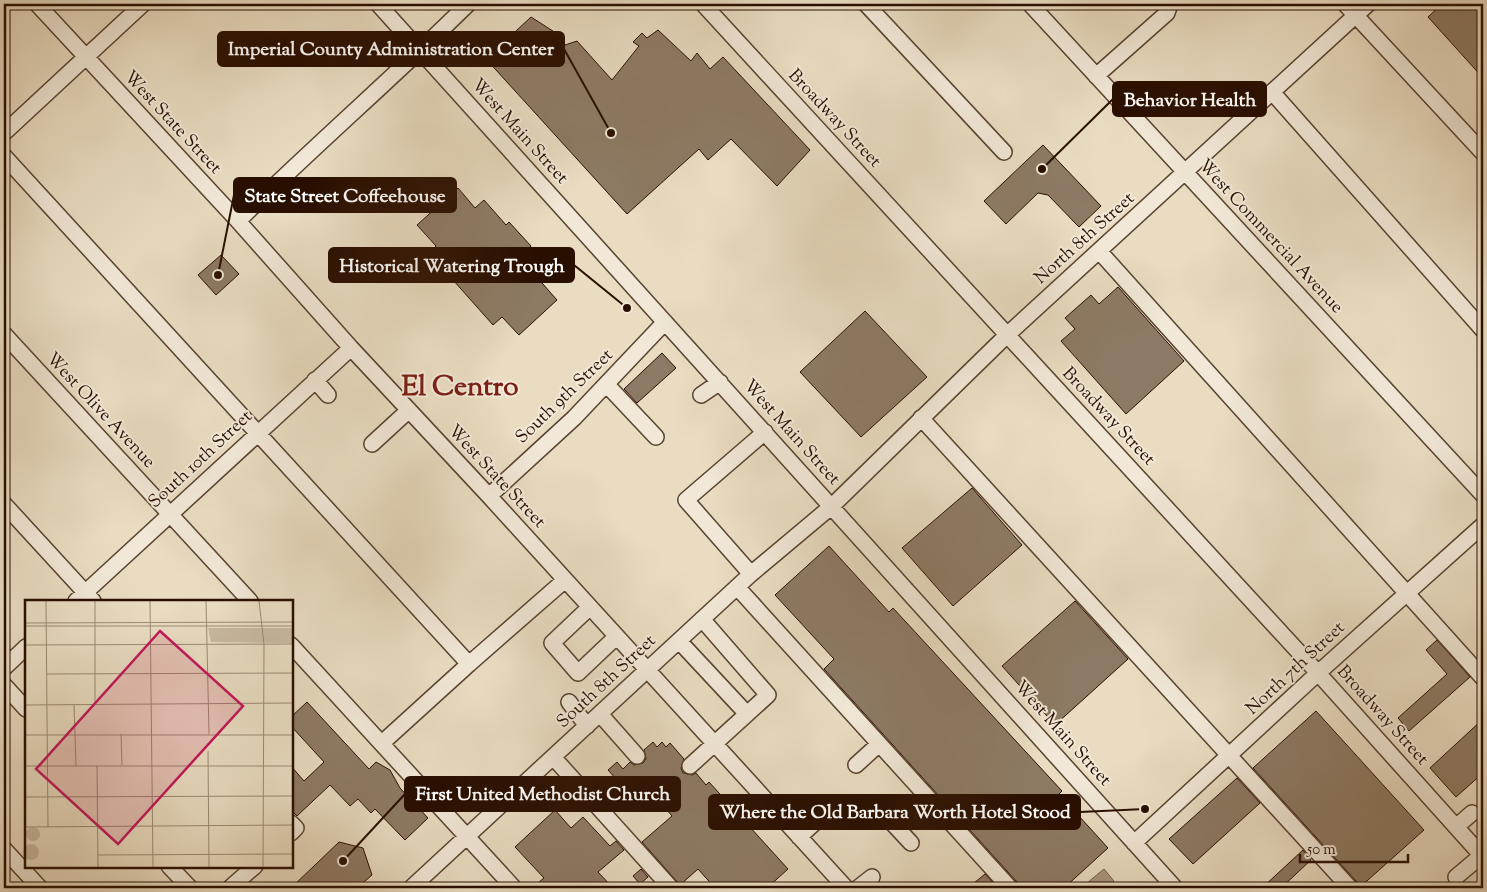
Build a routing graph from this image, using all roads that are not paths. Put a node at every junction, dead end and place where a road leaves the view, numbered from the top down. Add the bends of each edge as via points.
1 (37, 4) edge
2 (142, 4) edge
3 (378, 4) edge
4 (468, 4) edge
5 (866, 4) edge
6 (1030, 4) edge
7 (1170, 4) edge
8 (1345, 4) edge
9 (1368, 4) edge
10 (707, 5) edge
11 (1355, 15) junction
12 (420, 51) junction
13 (85, 57) junction
14 (1096, 76) junction
15 (1272, 92) junction
16 (4, 133) edge
17 (1004, 152) dead end
18 (1483, 153) edge
19 (4, 156) edge
20 (1185, 172) junction
21 (238, 221) junction
22 (1099, 251) junction
23 (665, 322) junction
24 (1483, 330) edge
25 (4, 334) edge
26 (1007, 335) junction
27 (351, 348) junction
28 (315, 380) junction
29 (720, 382) junction
30 (606, 385) junction
31 (328, 395) dead end
32 (701, 395) dead end
33 (409, 410) junction
34 (921, 418) junction
35 (765, 432) junction
36 (258, 433) junction
37 (656, 437) dead end
38 (372, 444) dead end
39 (1483, 495) edge
40 (489, 496) junction
41 (4, 504) edge
42 (832, 506) junction
43 (170, 514) junction
44 (1483, 525) edge
45 (751, 574) junction
46 (565, 580) junction
47 (737, 587) junction
48 (1408, 593) junction
49 (85, 598) edge
50 (249, 600) edge
51 (590, 608) junction
52 (702, 619) junction
53 (616, 637) junction
54 (679, 641) junction
55 (292, 646) edge
56 (25, 648) edge
57 (469, 664) junction
58 (4, 668) edge
59 (647, 670) junction
60 (1318, 673) junction
61 (1483, 678) edge
62 (4, 685) edge
63 (569, 702) dead end
64 (25, 708) edge
65 (600, 714) junction
66 (746, 714) junction
67 (587, 726) junction
68 (382, 743) junction
69 (714, 744) junction
70 (879, 744) junction
71 (637, 756) dead end
72 (1229, 756) junction
73 (553, 757) junction
74 (856, 765) dead end
75 (690, 766) dead end
76 (832, 808) dead end
77 (883, 813) dead end
78 (1472, 813) dead end
79 (1456, 827) junction
80 (467, 836) junction
81 (799, 837) junction
82 (910, 843) dead end
83 (1134, 843) junction
84 (4, 848) edge
85 (1482, 856) edge
86 (170, 867) edge
87 (254, 867) edge
88 (872, 877) dead end
89 (1458, 879) edge
90 (40, 888) edge
91 (190, 888) edge
92 (230, 888) edge
93 (411, 888) edge
94 (514, 888) edge
95 (671, 888) edge
96 (846, 888) edge
97 (858, 888) edge
98 (1010, 888) edge
99 (1175, 888) edge
100 (1350, 888) edge

1 - 13 street, West State Street
2 - 13 street
3 - 12 street, West Main Street
4 - 12 street
5 - 17 street
6 - 14 street, West Commercial Avenue
7 - 14 street via 1167,13
8 - 11 street
9 - 11 street, North 8th Street
10 - 26 street, Broadway Street
11 - 15 street, North 8th Street
11 - 18 street
12 - 21 street via 322,139
12 - 23 street, West Main Street
13 - 16 street
13 - 21 street, West State Street
14 - 20 street, West Commercial Avenue
15 - 20 street, North 8th Street
15 - 24 street
19 - 36 street
20 - 22 street, North 8th Street
20 - 39 street, West Commercial Avenue
21 - 27 street, West State Street
22 - 26 street, North 8th Street
22 - 48 street
23 - 29 street, West Main Street
23 - 30 street, South 9th Street
25 - 43 street, West Olive Avenue
26 - 34 street, North 8th Street
26 - 60 street, Broadway Street
27 - 28 street, South 10th Street
27 - 33 street, West State Street
28 - 31 street
28 - 36 street, South 10th Street
29 - 32 street
29 - 35 street, West Main Street
30 - 37 street
30 - 40 street, South 9th Street
33 - 38 street
33 - 40 street, West State Street
34 - 42 street, North 8th Street
34 - 72 street
35 - 42 street, West Main Street
35 - 45 street via 686,500
36 - 43 street, South 10th Street
36 - 57 street
40 - 46 street, West State Street
41 - 49 street
42 - 45 street, South 8th Street
42 - 83 street, West Main Street
43 - 49 street, South 10th Street
43 - 50 street, West Olive Avenue
44 - 48 street, North 7th Street
45 - 47 street, South 8th Street
46 - 51 street, West State Street
46 - 57 street
47 - 52 street, South 8th Street
47 - 70 street
48 - 60 street, North 7th Street
48 - 61 street
51 - 53 street, West State Street
51 - 53 street via 552,643 578,673
52 - 54 street, South 8th Street
52 - 66 street via 768,695
53 - 59 street, West State Street
54 - 59 street, South 8th Street
54 - 66 street
55 - 68 street
56 - 58 street
57 - 68 street
59 - 65 street, South 8th Street
59 - 69 street, West State Street
60 - 72 street, North 7th Street
60 - 79 street, Broadway Street
62 - 64 street
63 - 67 street
65 - 67 street, South 8th Street
65 - 71 street
66 - 69 street
67 - 73 street, South 8th Street
68 - 80 street
69 - 75 street
69 - 81 street, West State Street
70 - 74 street
70 - 98 street
72 - 83 street, North 7th Street
72 - 100 street
73 - 80 street, South 8th Street
73 - 95 street
76 - 81 street
77 - 82 street
78 - 79 street
79 - 85 street, Broadway Street
80 - 93 street, South 8th Street
80 - 94 street
81 - 96 street, West State Street
83 - 99 street, West Main Street
84 - 90 street
85 - 89 street
86 - 91 street
87 - 92 street
88 - 97 street

